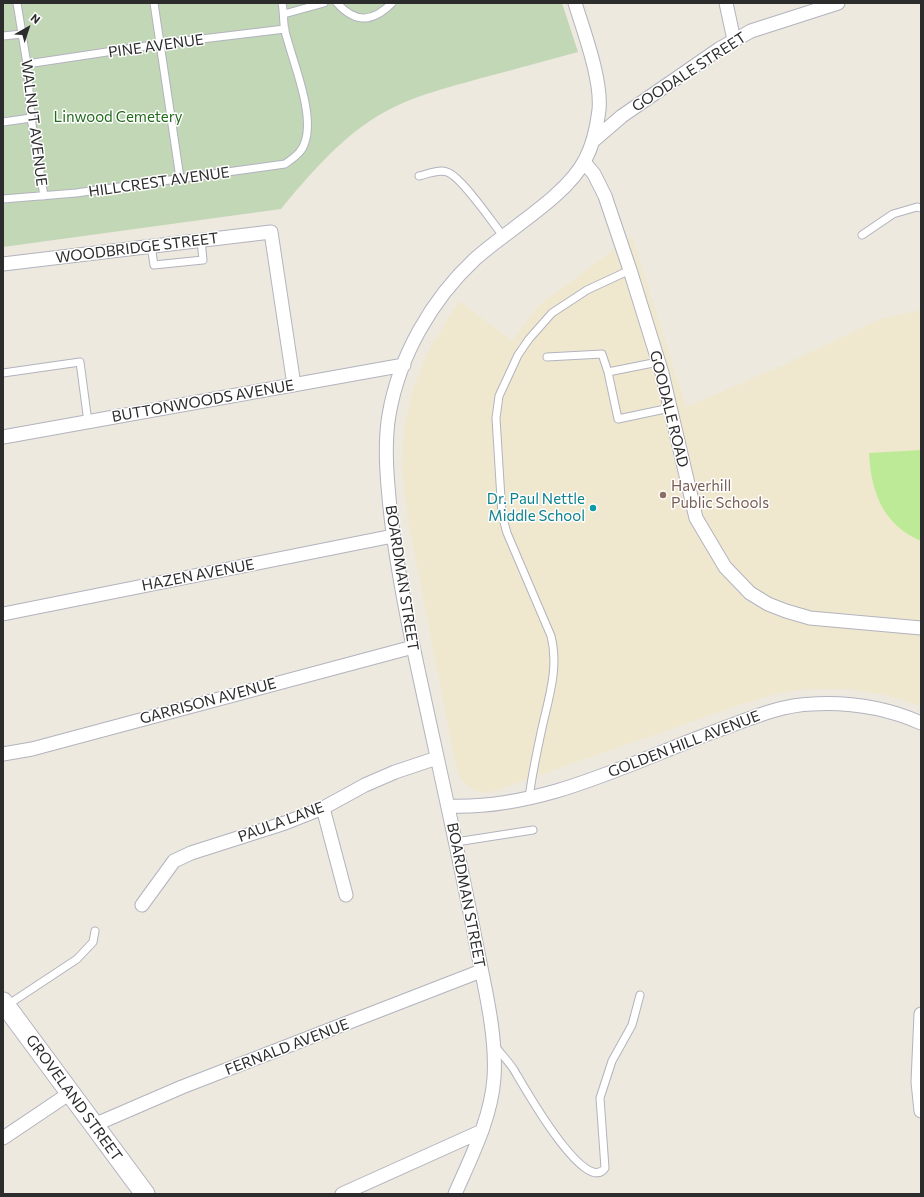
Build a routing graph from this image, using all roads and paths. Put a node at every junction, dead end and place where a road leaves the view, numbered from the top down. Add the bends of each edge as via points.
1 (16, 3) edge
2 (154, 3) edge
3 (282, 3) edge
4 (324, 3) edge
5 (337, 3) edge
6 (392, 3) edge
7 (575, 3) edge
8 (726, 3) edge
9 (838, 3) edge
10 (284, 14) junction
11 (285, 29) junction
12 (22, 34) junction
13 (3, 36) edge
14 (734, 40) junction
15 (160, 44) junction
16 (27, 64) junction
17 (31, 118) junction
18 (3, 122) edge
19 (593, 140) junction
20 (584, 162) junction
21 (419, 176) dead end
22 (180, 178) junction
23 (44, 196) junction
24 (3, 199) edge
25 (921, 208) edge
26 (862, 235) dead end
27 (503, 236) junction
28 (201, 240) junction
29 (151, 246) junction
30 (3, 264) edge
31 (630, 270) junction
32 (547, 357) dead end
33 (658, 362) junction
34 (404, 365) junction
35 (608, 372) junction
36 (3, 373) edge
37 (294, 385) junction
38 (670, 408) junction
39 (88, 422) junction
40 (3, 437) edge
41 (393, 536) junction
42 (3, 614) edge
43 (921, 628) edge
44 (413, 647) junction
45 (921, 723) edge
46 (3, 754) edge
47 (437, 758) junction
48 (529, 798) junction
49 (448, 806) junction
50 (323, 808) junction
51 (533, 830) dead end
52 (456, 842) junction
53 (346, 895) dead end
54 (142, 905) dead end
55 (95, 931) dead end
56 (481, 971) junction
57 (640, 995) dead end
58 (4, 1004) edge
59 (921, 1014) edge
60 (492, 1043) junction
61 (70, 1093) junction
62 (921, 1111) edge
63 (94, 1125) junction
64 (482, 1131) junction
65 (3, 1138) edge
66 (555, 1148) dead end
67 (599, 1180) dead end
68 (145, 1194) edge
69 (342, 1194) edge
70 (455, 1194) edge

1 - 12 lane, WALNUT AVENUE
2 - 15 lane
3 - 10 lane
4 - 10 lane
5 - 6 lane via 356,18 376,17
7 - 19 street, BOARDMAN STREET via 598,88 599,107
8 - 14 street
9 - 14 street, GOODALE STREET via 764,26
10 - 11 lane
11 - 15 lane, PINE AVENUE
11 - 22 lane, HILLCREST AVENUE via 306,110 308,131 300,153 285,164
12 - 13 lane
12 - 16 lane, WALNUT AVENUE
14 - 19 street, GOODALE STREET via 622,116
15 - 16 lane, PINE AVENUE
15 - 22 lane
16 - 17 lane, WALNUT AVENUE
17 - 18 lane
17 - 23 lane, WALNUT AVENUE
19 - 20 street, BOARDMAN STREET
20 - 27 street, BOARDMAN STREET via 561,191
20 - 31 street, GOODALE ROAD via 594,174 605,196
21 - 27 lane via 438,171 448,172 458,179
22 - 23 lane, HILLCREST AVENUE
23 - 24 lane, HILLCREST AVENUE
25 - 26 lane via 893,214
27 - 34 street, BOARDMAN STREET via 473,261 445,290 420,330
28 - 29 street, WOODBRIDGE STREET
28 - 29 lane via 203,260 154,266
28 - 37 street, WOODBRIDGE STREET via 270,232
29 - 30 street, WOODBRIDGE STREET
31 - 33 street, GOODALE ROAD
31 - 48 lane via 587,290 552,313 522,350 500,396 496,418 502,515 507,534 554,648 552,681
32 - 35 lane via 602,354
33 - 35 lane
33 - 38 street, GOODALE ROAD
34 - 37 street, BUTTONWOODS AVENUE
34 - 41 street, BOARDMAN STREET via 388,422 386,457
35 - 38 lane via 618,419
36 - 39 lane via 80,362
37 - 39 street, BUTTONWOODS AVENUE
38 - 43 street, GOODALE ROAD via 696,518 725,567 750,593 768,604 810,618
39 - 40 street, BUTTONWOODS AVENUE
41 - 42 street, HAZEN AVENUE
41 - 44 street, BOARDMAN STREET
44 - 46 street, GARRISON AVENUE
44 - 47 street, BOARDMAN STREET
45 - 48 street, GOLDEN HILL AVENUE via 899,714 850,705 811,704 791,707 735,724 579,784
47 - 49 street, BOARDMAN STREET
47 - 50 street, PAULA LANE via 365,785
48 - 49 street, GOLDEN HILL AVENUE via 474,807
49 - 52 street, BOARDMAN STREET
50 - 53 street
50 - 54 street, PAULA LANE via 174,861
51 - 52 lane
52 - 56 street, BOARDMAN STREET
55 - 58 lane via 93,942 77,959
56 - 60 street, BOARDMAN STREET
56 - 63 street, FERNALD AVENUE via 182,1087
57 - 67 lane via 632,1025 612,1061 602,1090 600,1104 606,1156 605,1168
58 - 61 main road, GROVELAND STREET
59 - 62 street via 918,1082
60 - 64 street, BOARDMAN STREET via 493,1083
60 - 66 lane via 514,1070
61 - 63 main road, GROVELAND STREET
61 - 65 street
63 - 68 main road, GROVELAND STREET
64 - 69 street
64 - 70 street, BOARDMAN STREET

